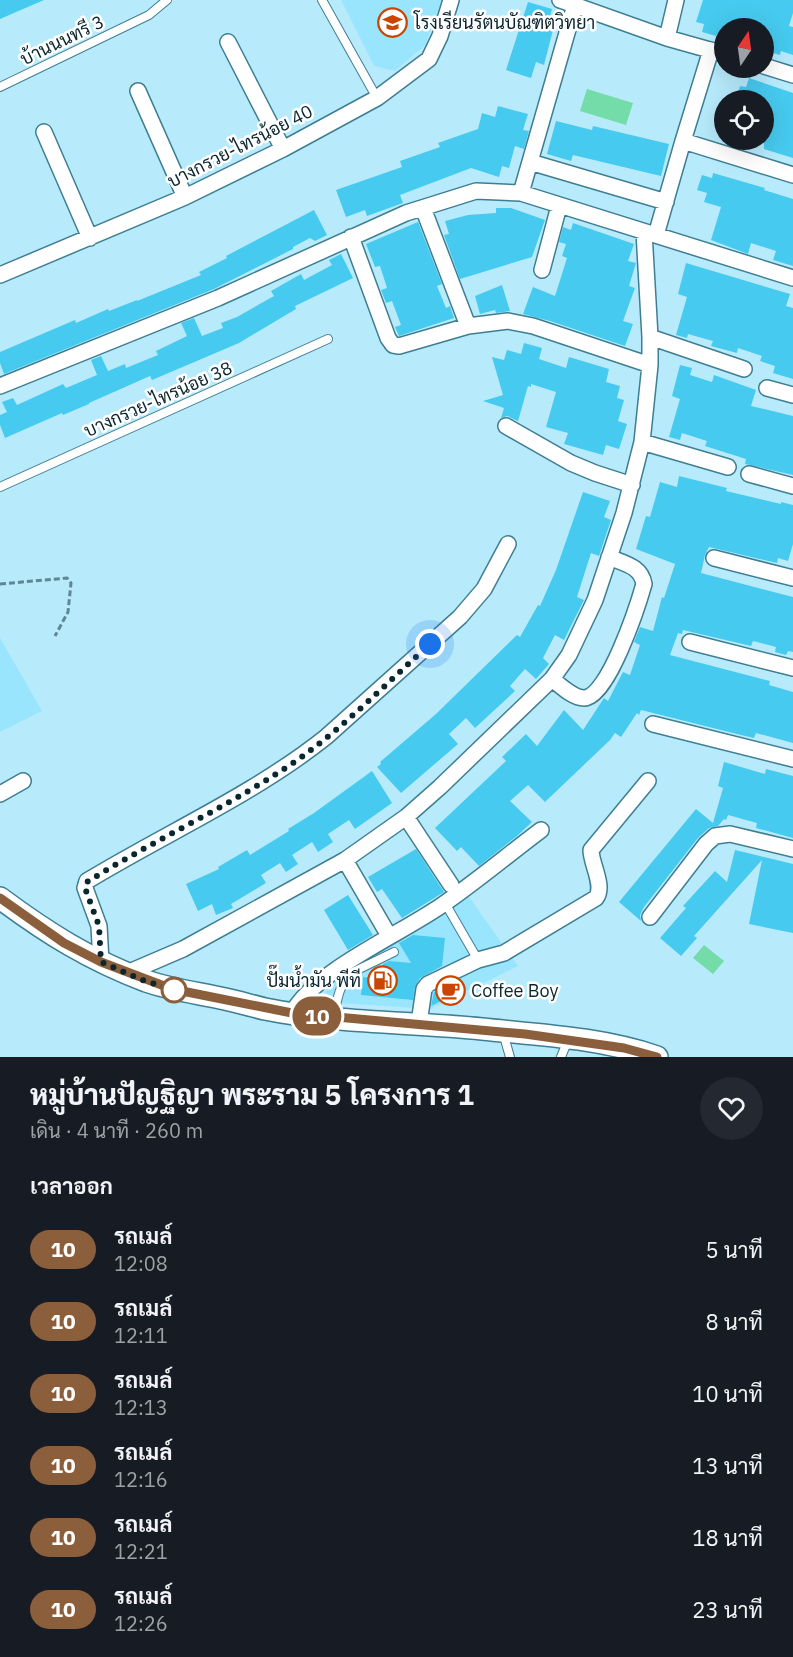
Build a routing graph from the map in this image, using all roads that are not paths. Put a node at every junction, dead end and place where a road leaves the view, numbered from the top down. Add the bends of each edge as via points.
1 (167, 0) edge
2 (322, 0) edge
3 (451, 0) edge
4 (560, 0) edge
5 (676, 0) edge
6 (575, 5) junction
7 (667, 38) junction
8 (228, 42) dead end
9 (714, 51) edge
10 (714, 62) edge
11 (774, 69) edge
12 (793, 75) edge
13 (0, 87) edge
14 (138, 91) dead end
15 (377, 98) junction
16 (44, 132) dead end
17 (682, 141) junction
18 (283, 149) junction
19 (530, 162) junction
20 (793, 175) edge
21 (521, 193) junction
22 (185, 197) junction
23 (666, 202) junction
24 (559, 206) junction
25 (423, 208) junction
26 (650, 234) junction
27 (351, 237) junction
28 (90, 238) junction
29 (542, 270) dead end
30 (0, 274) edge
31 (793, 278) edge
32 (468, 326) junction
33 (650, 338) junction
34 (328, 339) dead end
35 (650, 365) junction
36 (744, 369) dead end
37 (0, 386) edge
38 (767, 388) dead end
39 (793, 395) edge
40 (506, 426) dead end
41 (642, 442) junction
42 (728, 467) dead end
43 (749, 474) dead end
44 (633, 485) junction
45 (793, 486) edge
46 (0, 487) edge
47 (508, 544) dead end
48 (609, 557) junction
49 (714, 558) dead end
50 (793, 578) edge
51 (690, 642) dead end
52 (793, 668) edge
53 (552, 679) junction
54 (653, 724) dead end
55 (793, 759) edge
56 (24, 781) dead end
57 (648, 781) dead end
58 (0, 794) edge
59 (406, 817) junction
60 (541, 830) dead end
61 (793, 849) edge
62 (345, 860) junction
63 (451, 885) dead end
64 (0, 898) edge
65 (445, 903) junction
66 (650, 917) dead end
67 (385, 929) dead end
68 (393, 952) dead end
69 (478, 960) junction
70 (101, 962) junction
71 (127, 973) junction
72 (292, 1013) junction
73 (333, 1018) junction
74 (419, 1023) junction
75 (502, 1031) junction
76 (565, 1048) edge
77 (510, 1057) edge
78 (657, 1057) edge

1 - 13 lane, บ้านนนทรี 3 via 149,15
2 - 15 lane
3 - 15 street, บางกรวย-ไทรน้อย 40 via 429,58
4 - 6 street
5 - 7 street
6 - 7 street
6 - 19 street
7 - 9 street
8 - 18 street
10 - 17 street
11 - 12 street
14 - 22 street
15 - 18 street, บางกรวย-ไทรน้อย 40
16 - 28 street
17 - 20 street
17 - 23 street
18 - 22 street, บางกรวย-ไทรน้อย 40
19 - 21 street
19 - 23 street
21 - 24 street
21 - 25 street via 476,191
22 - 28 street, บางกรวย-ไทรน้อย 40
23 - 26 street
24 - 26 street
24 - 29 street
25 - 27 street
25 - 32 street
26 - 31 street
26 - 33 street
27 - 32 street via 393,345
27 - 37 street via 218,298
28 - 30 street, บางกรวย-ไทรน้อย 40
32 - 35 street via 508,321 533,326
33 - 35 street
33 - 36 street
34 - 46 lane, บางกรวย-ไทรน้อย 38
35 - 41 street
38 - 39 street
40 - 44 street via 571,462
41 - 42 street
41 - 44 street
43 - 45 street
44 - 48 street
47 - 70 street via 484,589 460,617 318,744 231,801 87,882 85,888 99,926
48 - 53 street via 583,629
48 - 53 street via 638,569 644,584 609,674 594,694 586,698 576,696
49 - 50 street
51 - 52 street
53 - 59 street
54 - 55 street
56 - 58 street
57 - 69 street via 591,850 600,889 596,898 504,953
59 - 62 street
59 - 63 street
60 - 65 street
61 - 66 street via 730,834 715,836
62 - 67 street
62 - 71 street via 183,949
64 - 70 main road via 64,943
65 - 69 lane
65 - 72 street via 342,966 299,1000
68 - 73 lane via 346,978 340,986
69 - 74 street via 428,984
70 - 71 main road
71 - 72 main road via 172,989
72 - 73 main road
73 - 74 main road
74 - 75 main road
75 - 76 main road
75 - 77 lane
76 - 78 main road via 624,1048

